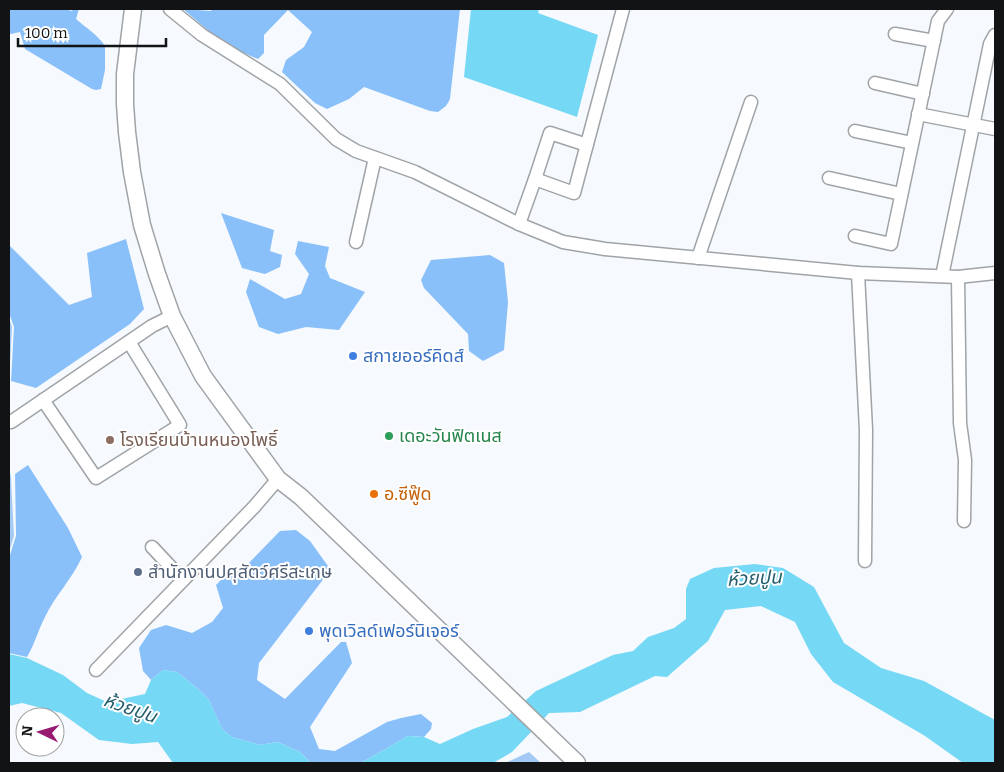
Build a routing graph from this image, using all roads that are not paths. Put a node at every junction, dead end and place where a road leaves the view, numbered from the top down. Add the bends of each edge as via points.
1 (133, 9) edge
2 (170, 9) edge
3 (623, 9) edge
4 (947, 9) edge
5 (894, 34) dead end
6 (995, 35) edge
7 (934, 41) junction
8 (875, 83) dead end
9 (923, 94) junction
10 (751, 102) dead end
11 (918, 114) junction
12 (973, 124) junction
13 (995, 129) edge
14 (855, 131) dead end
15 (912, 143) junction
16 (587, 145) junction
17 (376, 158) junction
18 (829, 178) dead end
19 (535, 179) junction
20 (901, 194) junction
21 (519, 224) junction
22 (855, 236) dead end
23 (356, 242) dead end
24 (698, 258) junction
25 (858, 273) junction
26 (995, 273) edge
27 (942, 276) junction
28 (958, 277) junction
29 (172, 316) junction
30 (129, 342) junction
31 (43, 400) junction
32 (11, 422) dead end
33 (278, 479) junction
34 (964, 521) dead end
35 (152, 547) dead end
36 (865, 561) dead end
37 (183, 580) junction
38 (96, 670) dead end
39 (577, 763) edge

1 - 29 main road via 125,104 132,172 142,225
2 - 17 street via 202,35 280,84 336,139
3 - 16 street
4 - 7 street via 938,21
5 - 7 street
6 - 12 street via 990,44
7 - 9 street
8 - 9 street
9 - 11 street
10 - 24 street
11 - 12 street
11 - 15 street
12 - 13 street
12 - 27 street
14 - 15 street
15 - 20 street
16 - 19 street via 550,133
16 - 19 street via 574,193
17 - 21 street via 415,172
17 - 23 street
18 - 20 street
19 - 21 street
20 - 22 street via 891,244
21 - 24 street via 563,242
24 - 25 street
25 - 27 street
25 - 36 street via 866,430
26 - 28 street
27 - 28 street
28 - 34 street
29 - 30 street
29 - 33 main road via 203,376
30 - 31 street
30 - 31 street via 180,425 96,478
31 - 32 street
33 - 37 street
33 - 39 main road via 301,497
35 - 37 street
37 - 38 street

